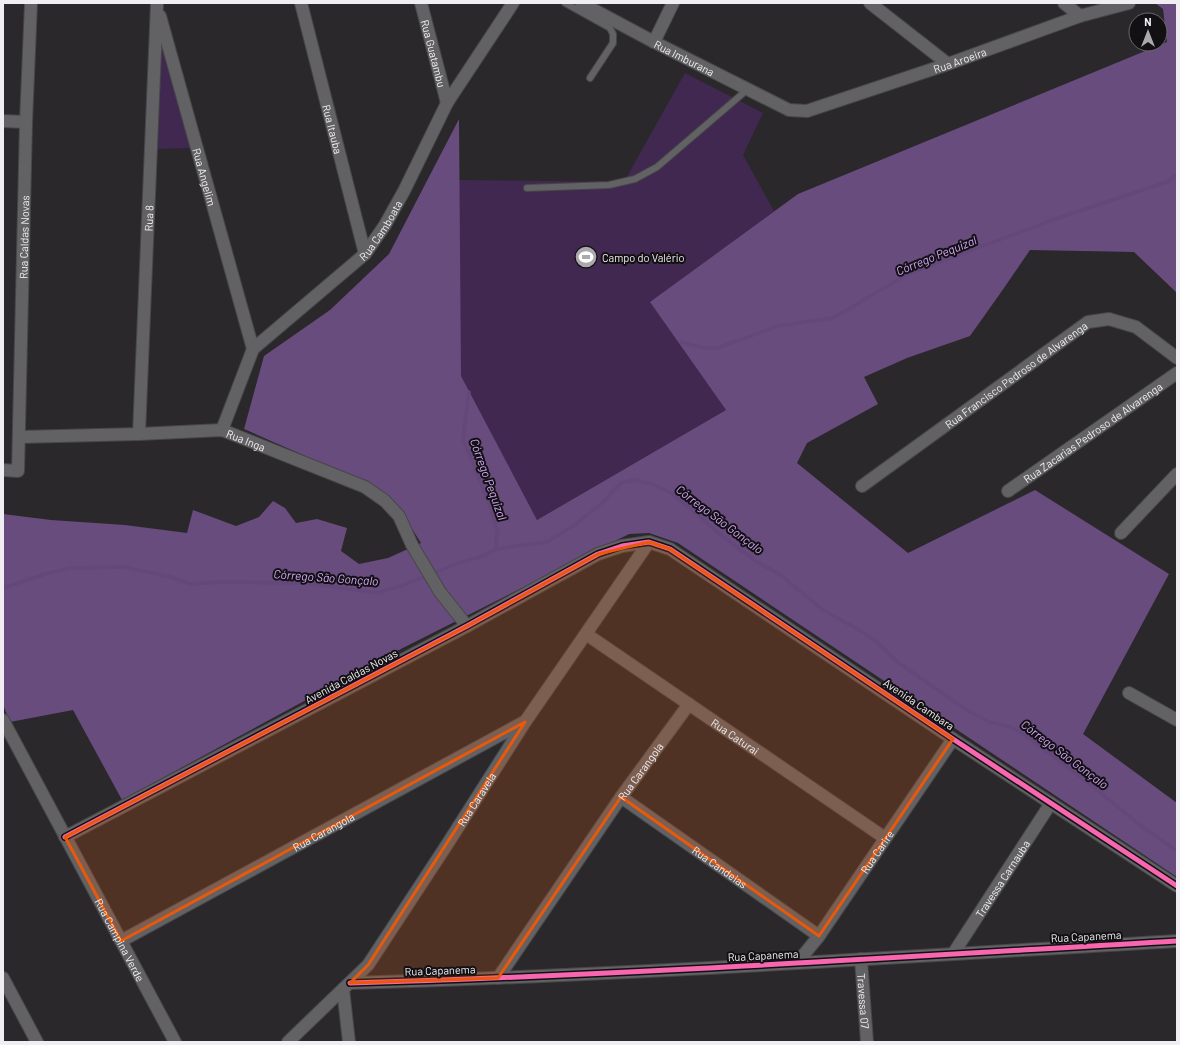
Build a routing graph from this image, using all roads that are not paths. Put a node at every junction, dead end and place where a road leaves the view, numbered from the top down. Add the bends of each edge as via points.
1 (31, 3) edge
2 (301, 3) edge
3 (421, 3) edge
4 (513, 3) edge
5 (565, 3) edge
6 (580, 3) edge
7 (673, 3) edge
8 (870, 3) edge
9 (1064, 3) edge
10 (1129, 3) edge
11 (157, 4) edge
12 (1080, 16) junction
13 (654, 42) junction
14 (948, 64) junction
15 (590, 78) dead end
16 (748, 90) junction
17 (447, 103) junction
18 (789, 110) joint
19 (3, 121) edge
20 (26, 122) junction
21 (527, 188) dead end
22 (365, 254) junction
23 (253, 349) junction
24 (1177, 358) edge
25 (1177, 373) edge
26 (222, 430) junction
27 (139, 434) junction
28 (19, 437) junction
29 (3, 470) edge
30 (1177, 474) edge
31 (862, 486) dead end
32 (1008, 491) dead end
33 (1121, 533) dead end
34 (649, 542) junction
35 (467, 626) junction
36 (586, 634) junction
37 (1129, 693) dead end
38 (689, 704) junction
39 (1176, 718) edge
40 (3, 720) edge
41 (525, 722) junction
42 (953, 739) junction
43 (621, 797) junction
44 (1051, 803) junction
45 (65, 837) junction
46 (885, 838) junction
47 (1177, 886) edge
48 (819, 936) junction
49 (121, 941) junction
50 (1177, 941) edge
51 (953, 954) junction
52 (861, 959) junction
53 (797, 963) junction
54 (3, 978) edge
55 (498, 978) junction
56 (346, 986) junction
57 (37, 1042) edge
58 (175, 1042) edge
59 (288, 1042) edge
60 (349, 1042) edge
61 (867, 1042) edge

1 - 20 street, Rua Caldas Novas
2 - 22 street, Rua Itauba
3 - 17 street, Rua Guatambu
4 - 17 street, Rua Camboata
5 - 15 lane via 610,28 613,34 613,43
6 - 13 street, Rua Imburana
7 - 13 street
8 - 14 street
9 - 12 street
10 - 12 street, Rua Aroeira
11 - 23 street, Rua Angelim
11 - 27 street, Rua 8
12 - 14 street, Rua Aroeira
13 - 16 street, Rua Imburana
14 - 18 street, Rua Aroeira via 806,111
16 - 18 street, Rua Imburana
16 - 21 lane via 657,166 635,179 609,185
17 - 22 street, Rua Camboata via 404,191
19 - 20 street
20 - 28 street, Rua Caldas Novas
22 - 23 street, Rua Camboata
23 - 26 street, Rua Camboata
24 - 31 street, Rua Francisco Pedroso de Alvarenga via 1136,327 1109,319 1088,322
25 - 32 street, Rua Zacarias Pedroso de Alvarenga
26 - 27 street, Rua Inga
26 - 35 street, Rua Inga via 365,487 385,501 399,516 412,545 440,592
27 - 28 street, Rua Inga
28 - 29 street, Rua Caldas Novas via 18,471
30 - 33 street
34 - 35 street, Avenida Caldas Novas via 622,546 598,554
34 - 36 street, Rua Caravela
34 - 42 street, Avenida Cambara via 670,549
35 - 45 street, Avenida Caldas Novas
36 - 38 street, Rua Caturai
36 - 41 street, Rua Caravela
37 - 39 street
38 - 43 street, Rua Carangola
38 - 46 street, Rua Caturai
40 - 45 street, Rua Campina Verde
41 - 49 street, Rua Carangola
41 - 56 street, Rua Caravela via 368,965
42 - 44 street, Avenida Cambara
42 - 46 street, Rua Carire
43 - 48 street, Rua Candeias
43 - 55 street, Rua Carangola
44 - 47 street, Avenida Cambara
44 - 51 street, Travessa Carnauba
45 - 49 street, Rua Campina Verde
46 - 48 street, Rua Carire
48 - 53 street, Rua Carire
49 - 58 street, Rua Campina Verde
50 - 51 street, Rua Capanema
51 - 52 street, Rua Capanema
52 - 53 street, Rua Capanema
52 - 61 street, Travessa 07
53 - 55 street, Rua Capanema
54 - 57 street
55 - 56 street, Rua Capanema
56 - 59 street, Rua Caravela
56 - 60 street

